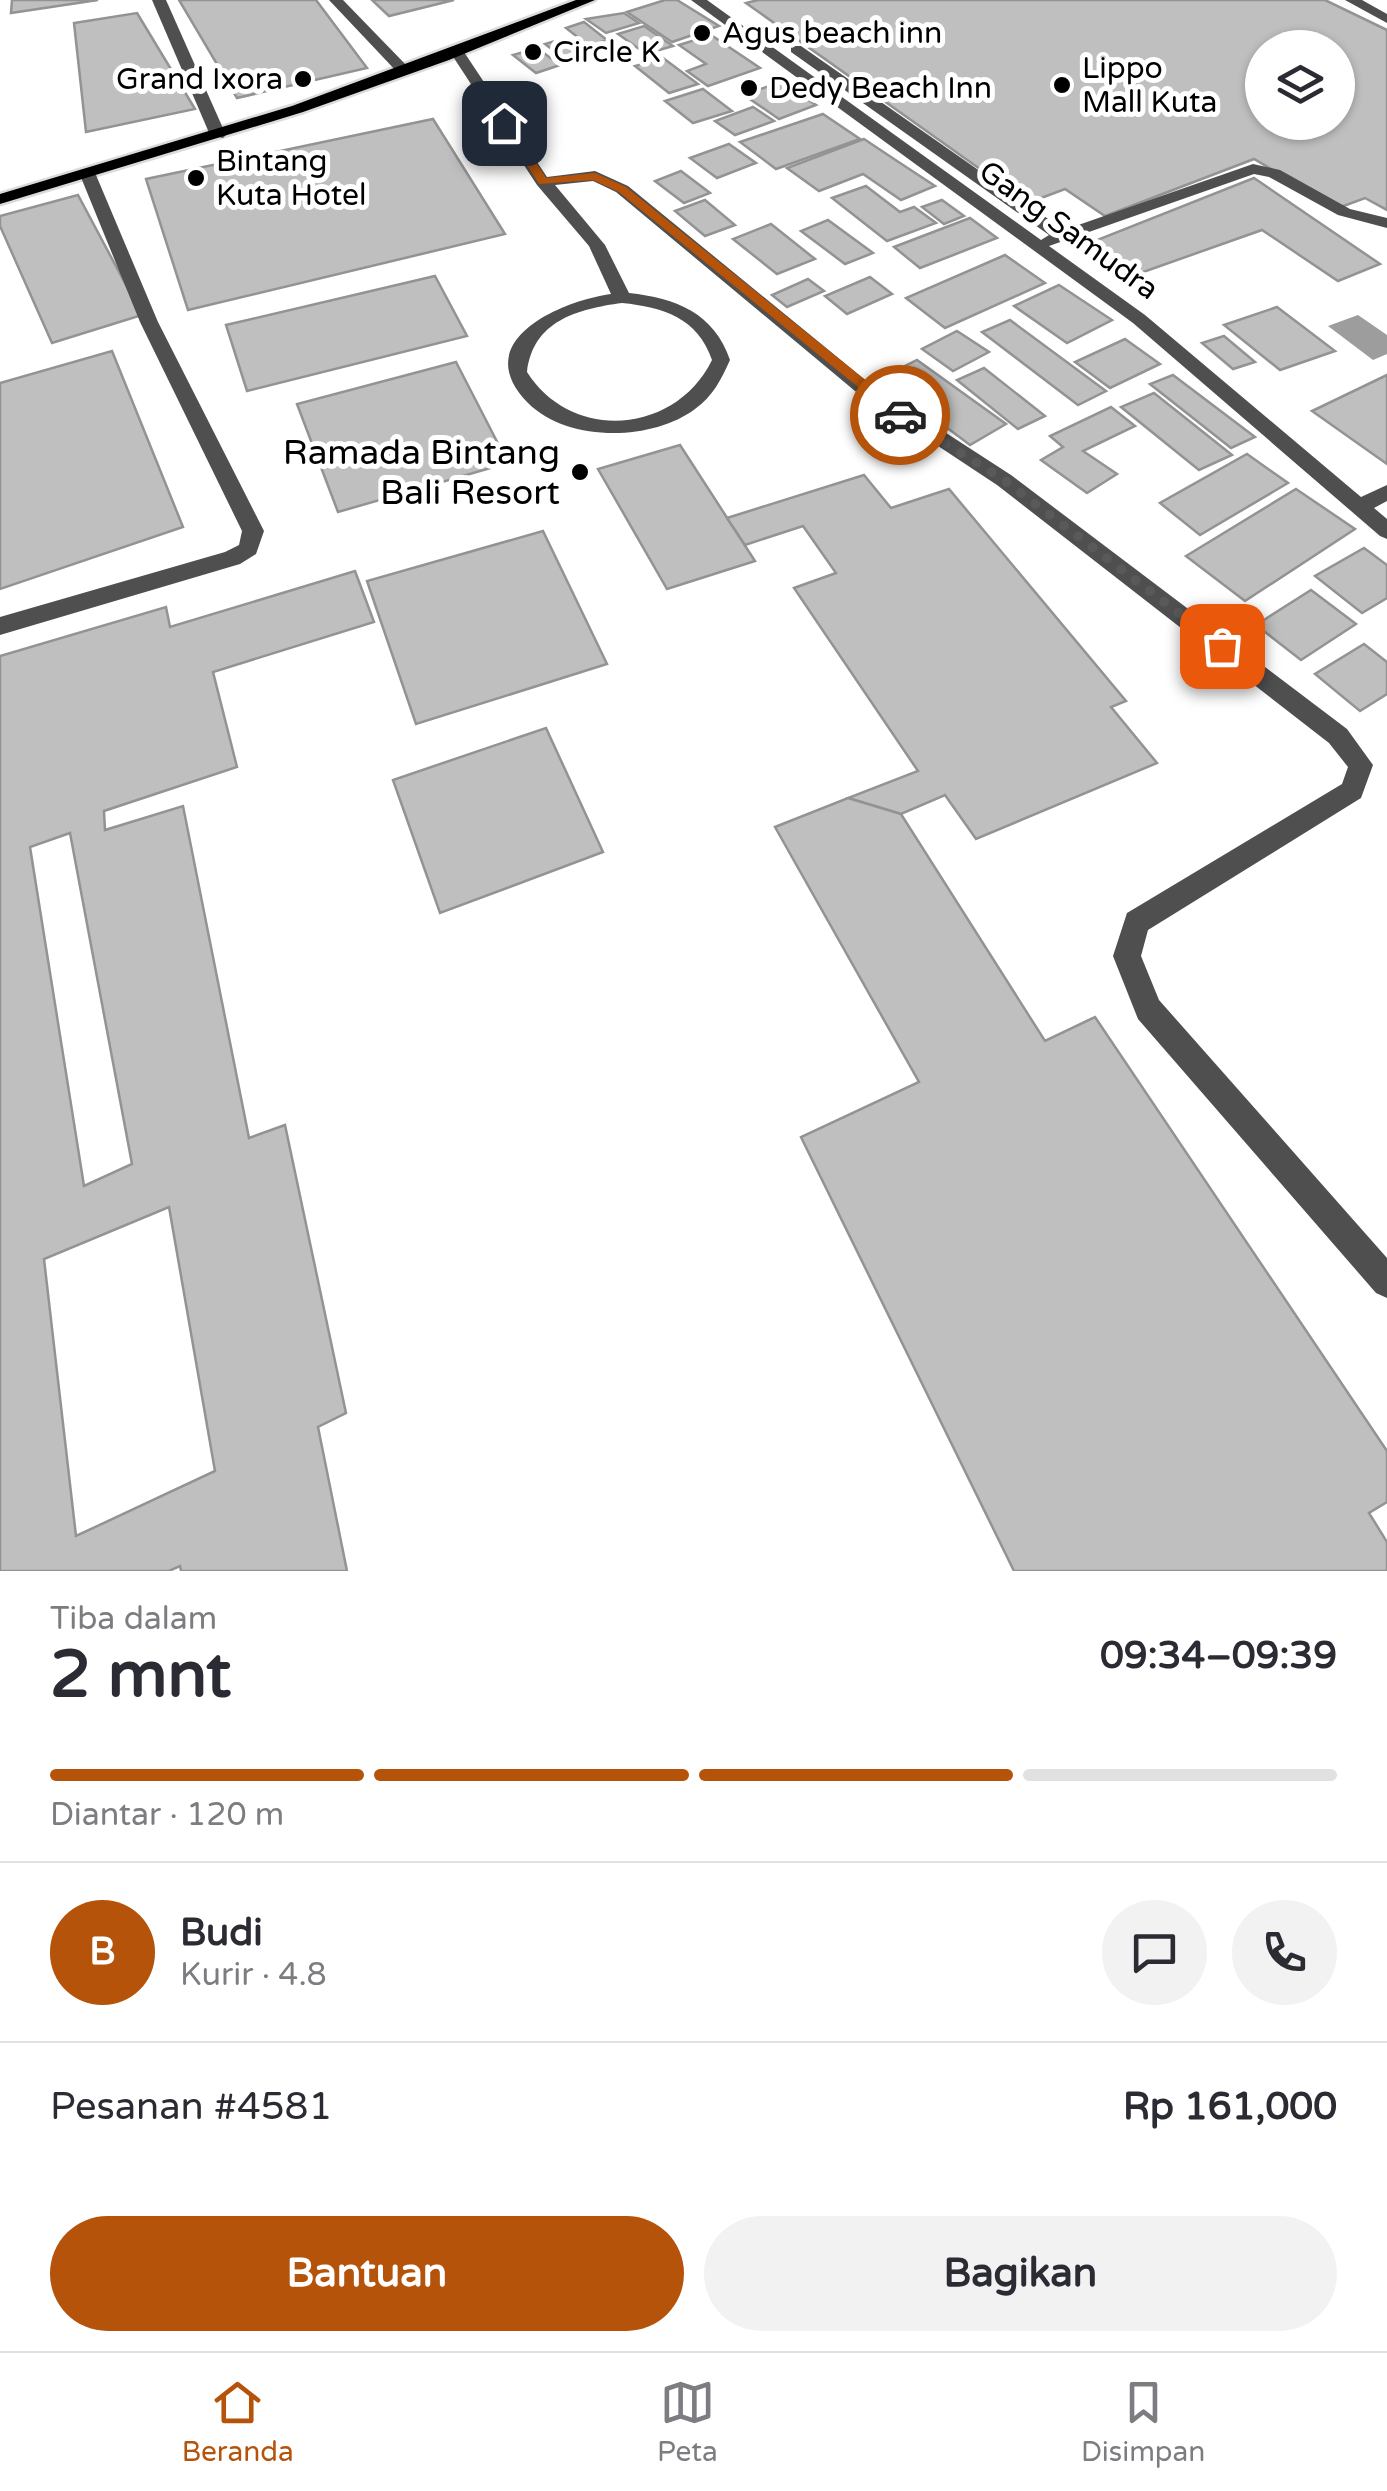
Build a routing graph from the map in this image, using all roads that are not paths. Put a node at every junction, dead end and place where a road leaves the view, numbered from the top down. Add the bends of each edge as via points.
1 (159, 0) edge
2 (336, 0) edge
3 (588, 0) edge
4 (698, 0) edge
5 (727, 0) edge
6 (1352, 0) edge
7 (1387, 19) edge
8 (458, 52) junction
9 (402, 70) junction
10 (218, 136) junction
11 (88, 175) junction
12 (543, 182) junction
13 (0, 198) edge
14 (1387, 223) edge
15 (1060, 236) junction
16 (1039, 244) junction
17 (622, 298) junction
18 (1387, 492) edge
19 (1359, 507) junction
20 (1387, 530) edge
21 (0, 626) edge
22 (1387, 1282) edge

1 - 10 street
2 - 9 street
3 - 8 main road
4 - 16 street, Gang Samudra
5 - 15 street
6 - 7 street
8 - 9 main road
8 - 12 street
9 - 10 main road
10 - 11 main road
11 - 13 main road
11 - 21 street via 148,322 254,531 248,549 232,558
12 - 17 street via 598,245
12 - 22 street via 595,176 622,190 862,387 1017,489 1338,736 1361,764 1352,790 1137,922 1127,956 1148,1009
14 - 15 street via 1344,212 1274,173 1254,169
15 - 16 street
16 - 19 street, Gang Samudra via 1224,388
17 - 17 street via 671,306 707,328 721,360 707,393 689,407 640,424 583,422 538,402 518,372 522,344 534,329 572,306
18 - 19 street
19 - 20 street, Gang Samudra

